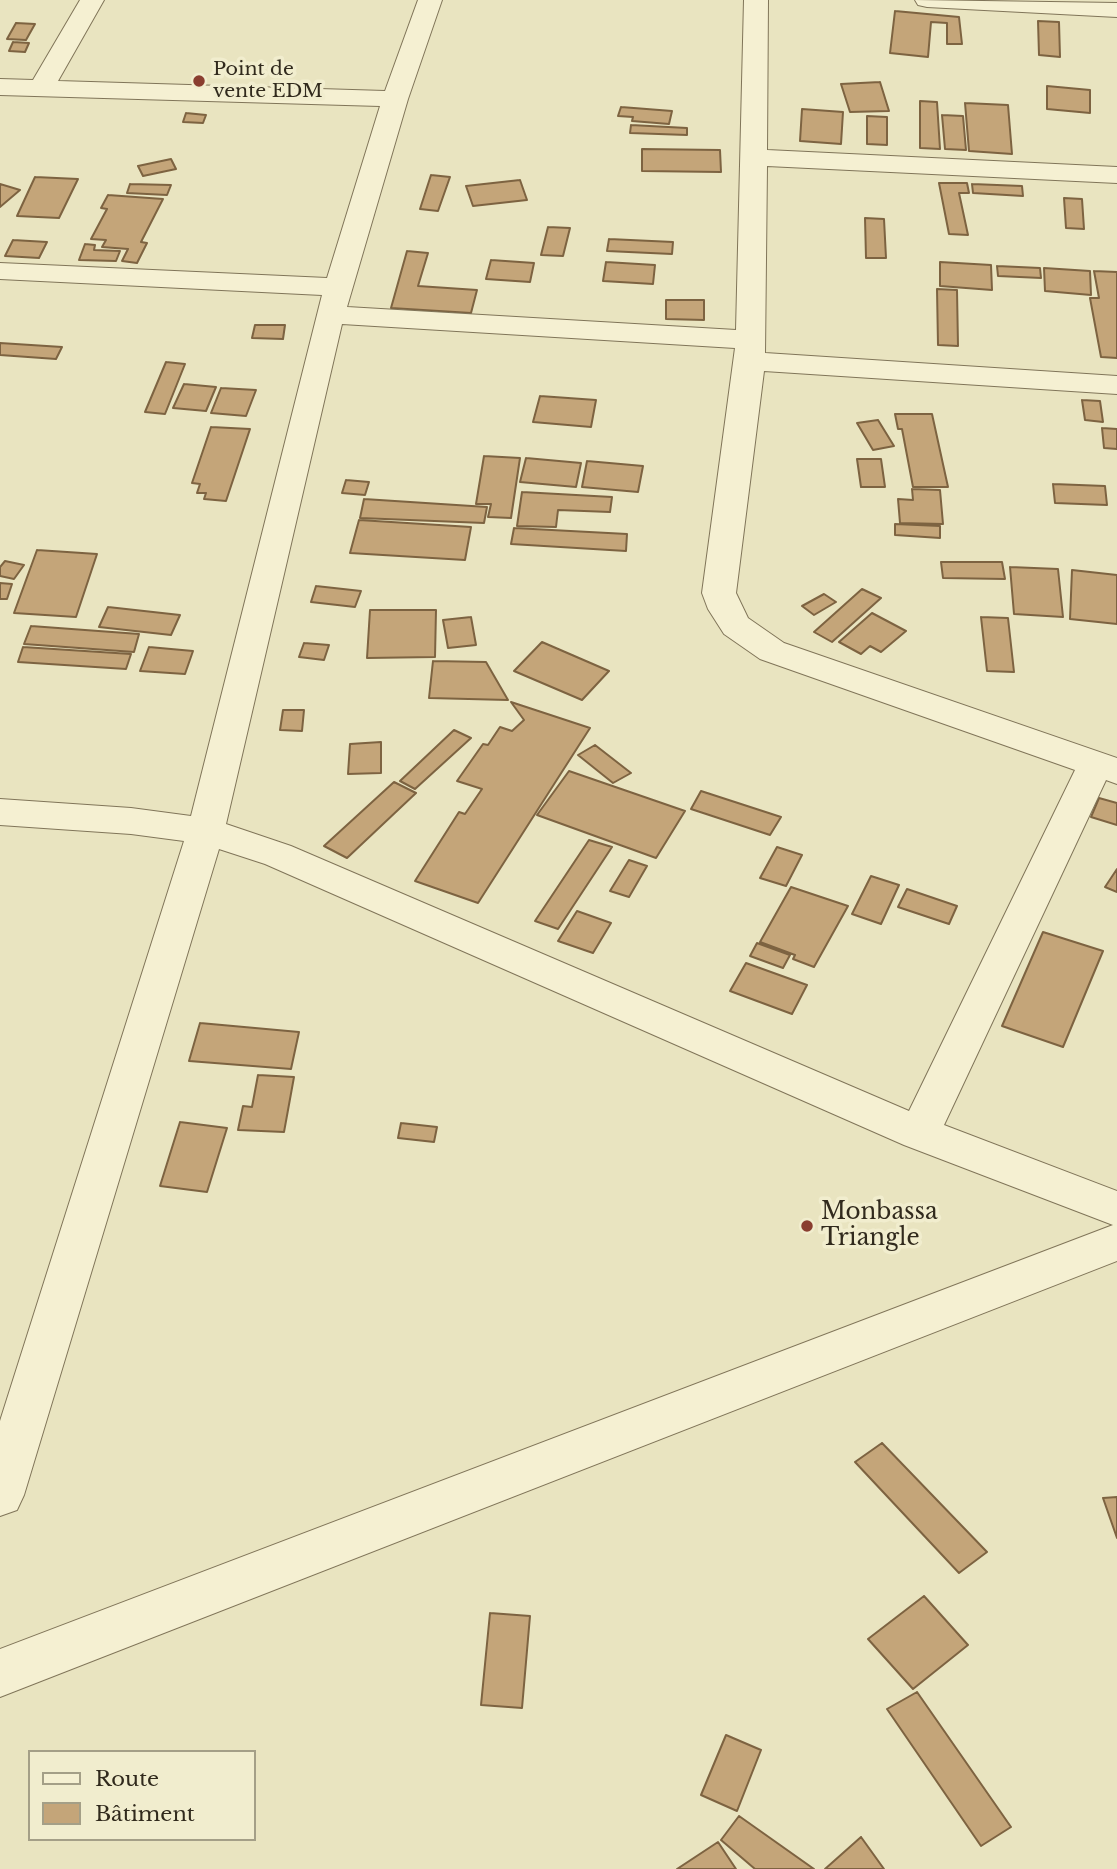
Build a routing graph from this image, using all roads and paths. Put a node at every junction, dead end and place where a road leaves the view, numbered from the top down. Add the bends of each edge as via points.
1 (92, 0) edge
2 (430, 0) edge
3 (756, 0) edge
4 (927, 0) edge
5 (1117, 10) edge
6 (0, 87) edge
7 (41, 89) junction
8 (395, 99) junction
9 (753, 157) junction
10 (1117, 174) edge
11 (0, 271) edge
12 (335, 301) junction
13 (750, 350) junction
14 (1117, 385) edge
15 (1106, 769) edge
16 (0, 812) edge
17 (206, 831) junction
18 (919, 1133) junction
19 (1117, 1209) edge
20 (1117, 1242) edge
21 (0, 1495) edge
22 (0, 1673) edge

1 - 7 street
2 - 8 street
3 - 9 street
4 - 5 street
6 - 7 street
7 - 8 street
8 - 12 street
9 - 10 street
9 - 13 street
11 - 12 street
12 - 13 street
12 - 17 street
13 - 14 street
13 - 15 street via 719,593 736,626 772,651
15 - 18 street
16 - 17 street
17 - 18 street via 278,855
17 - 21 street
18 - 19 street
20 - 22 street

